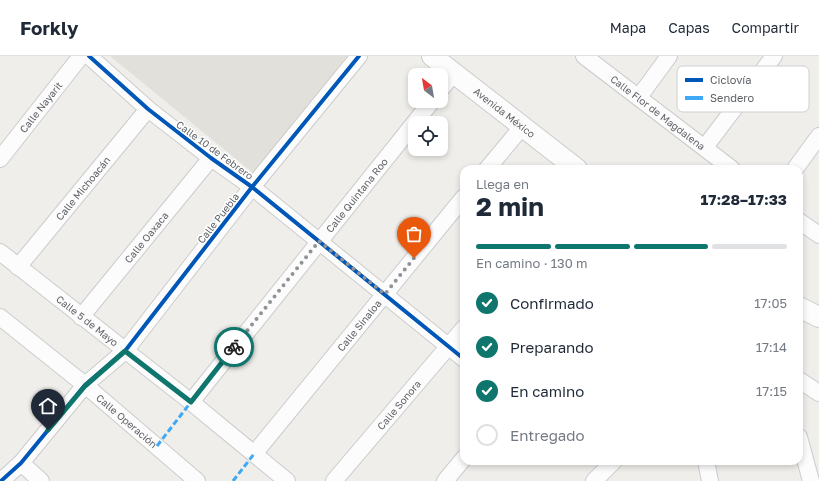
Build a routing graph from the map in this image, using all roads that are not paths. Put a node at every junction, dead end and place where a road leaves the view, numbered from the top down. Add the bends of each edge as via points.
1 (81, 56) edge
2 (89, 56) edge
3 (359, 56) edge
4 (432, 56) edge
5 (584, 56) edge
6 (669, 56) edge
7 (774, 56) edge
8 (766, 66) edge
9 (454, 73) junction
10 (448, 80) edge
11 (638, 97) junction
12 (426, 108) edge
13 (148, 109) junction
14 (732, 112) edge
15 (522, 127) junction
16 (819, 136) edge
17 (705, 148) junction
18 (211, 158) junction
19 (0, 159) edge
20 (490, 165) edge
21 (572, 165) edge
22 (727, 165) edge
23 (798, 165) edge
24 (252, 187) junction
25 (460, 202) edge
26 (803, 224) edge
27 (819, 235) edge
28 (319, 241) junction
29 (0, 252) edge
30 (18, 267) junction
31 (385, 294) junction
32 (803, 309) edge
33 (81, 317) junction
34 (819, 317) edge
35 (1, 321) edge
36 (460, 333) edge
37 (449, 347) junction
38 (125, 351) junction
39 (460, 356) edge
40 (803, 383) edge
41 (85, 386) junction
42 (819, 393) edge
43 (191, 402) junction
44 (803, 452) edge
45 (254, 454) junction
46 (20, 463) junction
47 (460, 463) edge
48 (611, 465) edge
49 (707, 465) edge
50 (600, 478) edge
51 (1, 481) edge
52 (41, 481) edge
53 (197, 481) edge
54 (287, 481) edge
55 (334, 481) edge
56 (445, 481) edge
57 (710, 481) edge
58 (811, 481) edge

1 - 19 street, Calle Nayarit
2 - 13 street, Calle 10 de Febrero
3 - 24 street, Calle Puebla
4 - 9 street, Avenida México
5 - 11 street, Calle Flor de Magdalena
6 - 11 street
7 - 8 street
9 - 10 street
9 - 15 street, Avenida México
11 - 17 street, Calle Flor de Magdalena
12 - 28 street, Calle Quintana Roo
13 - 18 street, Calle 10 de Febrero
13 - 30 street, Calle Michoacán
14 - 17 street
15 - 20 street
15 - 21 street, Avenida México
16 - 23 street
17 - 22 street, Calle Flor de Magdalena
18 - 24 street, Calle 10 de Febrero
18 - 33 street, Calle Oaxaca
24 - 28 street, Calle 10 de Febrero
24 - 38 street, Calle Puebla
25 - 31 street, Calle Sinaloa
26 - 27 street
28 - 31 street, Calle 10 de Febrero
28 - 43 street, Calle Quintana Roo
29 - 30 street, Calle 5 de Mayo
30 - 33 street, Calle 5 de Mayo
31 - 37 street, Calle 10 de Febrero
31 - 45 street, Calle Sinaloa
32 - 34 street
33 - 38 street, Calle 5 de Mayo
35 - 41 street, Calle Operación
36 - 37 street, Calle Sonora
37 - 39 street, Calle 10 de Febrero
37 - 55 street, Calle Sonora
38 - 41 street, Calle Puebla
38 - 43 street, Calle 5 de Mayo
40 - 42 street
41 - 46 street, Calle Puebla
41 - 53 street, Calle Operación
43 - 45 street, Calle 5 de Mayo
44 - 58 street
45 - 54 street, Calle 5 de Mayo
46 - 51 street, Calle Puebla
46 - 52 street
47 - 56 street
48 - 50 street
49 - 57 street

